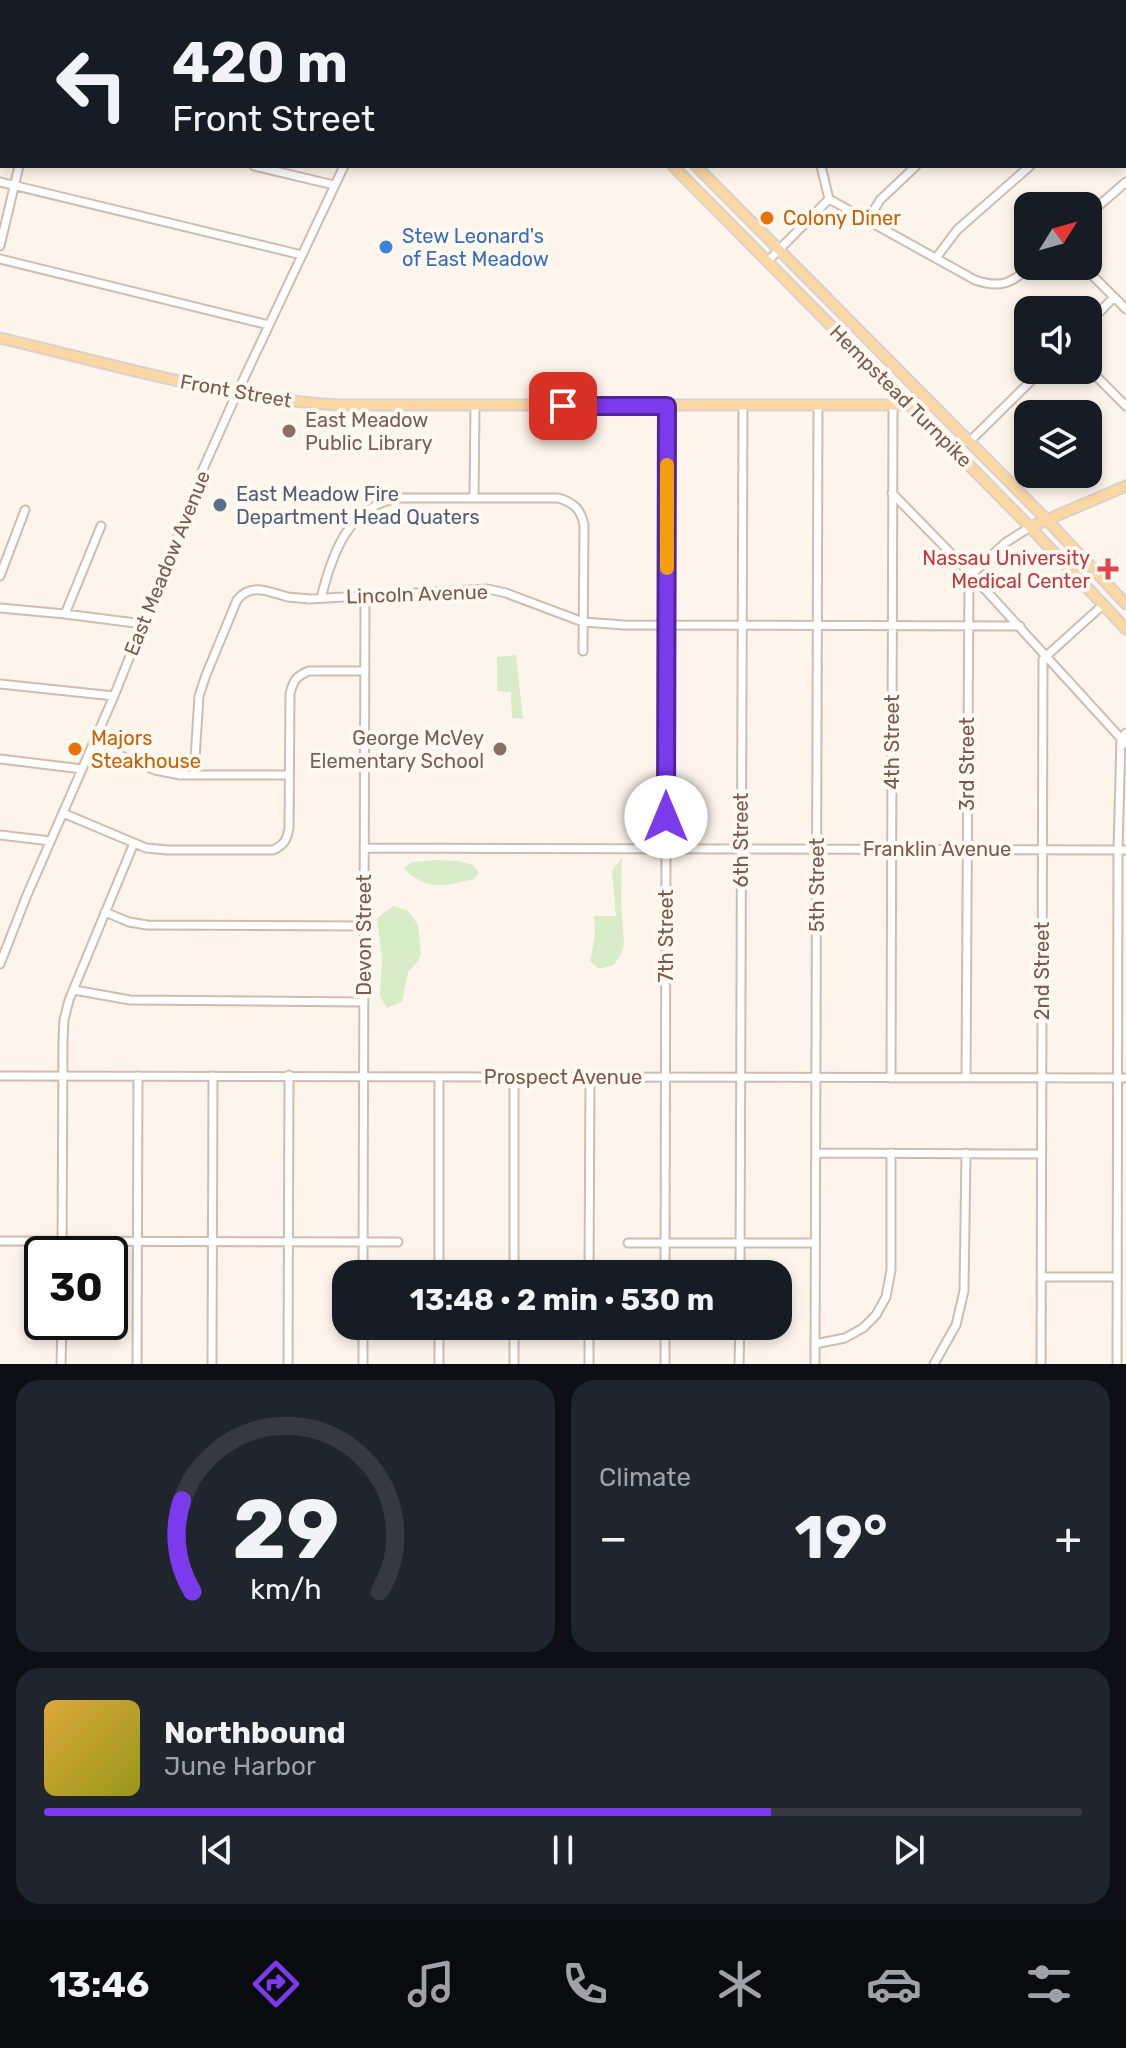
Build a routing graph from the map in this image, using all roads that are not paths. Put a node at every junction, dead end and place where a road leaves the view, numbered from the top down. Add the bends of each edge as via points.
1 (19, 168) edge
2 (262, 168) edge
3 (343, 168) edge
4 (675, 168) edge
5 (698, 168) edge
6 (821, 168) edge
7 (914, 168) edge
8 (1028, 168) edge
9 (0, 182) edge
10 (1126, 182) edge
11 (15, 185) junction
12 (334, 185) junction
13 (829, 199) junction
14 (1102, 203) edge
15 (868, 220) junction
16 (0, 246) edge
17 (779, 251) junction
18 (302, 255) junction
19 (936, 258) junction
20 (0, 259) edge
21 (767, 262) junction
22 (1014, 280) edge
23 (1097, 280) edge
24 (1114, 297) junction
25 (1102, 309) edge
26 (1126, 309) edge
27 (269, 325) junction
28 (0, 338) edge
29 (1102, 382) edge
30 (1028, 384) edge
31 (237, 393) junction
32 (933, 405) junction
33 (475, 406) junction
34 (667, 406) junction
35 (743, 406) junction
36 (818, 406) junction
37 (893, 406) junction
38 (910, 406) junction
39 (1126, 406) edge
40 (969, 442) junction
41 (1126, 486) edge
42 (892, 493) junction
43 (474, 497) junction
44 (25, 510) dead end
45 (1047, 520) junction
46 (101, 526) dead end
47 (1030, 527) junction
48 (971, 574) junction
49 (0, 576) edge
50 (365, 596) junction
51 (321, 598) junction
52 (1104, 604) junction
53 (1126, 604) edge
54 (0, 608) edge
55 (65, 614) junction
56 (583, 622) junction
57 (143, 624) junction
58 (667, 625) junction
59 (742, 626) junction
60 (817, 626) junction
61 (892, 626) junction
62 (968, 626) junction
63 (1020, 626) junction
64 (1126, 629) edge
65 (583, 651) dead end
66 (1047, 656) junction
67 (365, 671) junction
68 (0, 684) edge
69 (114, 696) junction
70 (1124, 739) edge
71 (93, 744) junction
72 (0, 759) edge
73 (82, 769) junction
74 (194, 775) junction
75 (289, 775) junction
76 (63, 813) junction
77 (0, 835) edge
78 (50, 841) junction
79 (134, 843) junction
80 (364, 848) junction
81 (666, 848) junction
82 (741, 849) junction
83 (817, 849) junction
84 (892, 849) junction
85 (967, 849) junction
86 (1042, 850) junction
87 (1122, 850) edge
88 (105, 912) junction
89 (364, 926) junction
90 (0, 964) edge
91 (74, 990) junction
92 (363, 1002) junction
93 (289, 1075) junction
94 (0, 1076) edge
95 (63, 1076) junction
96 (138, 1076) junction
97 (213, 1076) junction
98 (364, 1076) junction
99 (439, 1077) junction
100 (514, 1077) junction
101 (590, 1077) junction
102 (665, 1077) junction
103 (740, 1078) junction
104 (816, 1078) junction
105 (891, 1078) junction
106 (966, 1078) junction
107 (1042, 1078) junction
108 (1122, 1078) edge
109 (816, 1153) junction
110 (891, 1153) junction
111 (966, 1153) junction
112 (1041, 1154) junction
113 (62, 1236) edge
114 (0, 1241) edge
115 (24, 1241) edge
116 (128, 1241) edge
117 (137, 1241) junction
118 (213, 1242) junction
119 (288, 1242) junction
120 (363, 1242) junction
121 (398, 1242) dead end
122 (628, 1243) dead end
123 (665, 1243) junction
124 (740, 1243) junction
125 (815, 1243) junction
126 (363, 1260) edge
127 (439, 1260) edge
128 (514, 1260) edge
129 (589, 1260) edge
130 (665, 1260) edge
131 (740, 1260) edge
132 (1041, 1277) junction
133 (1116, 1277) junction
134 (62, 1340) edge
135 (363, 1340) edge
136 (439, 1340) edge
137 (514, 1340) edge
138 (589, 1340) edge
139 (665, 1340) edge
140 (740, 1340) edge
141 (815, 1344) junction
142 (935, 1363) edge
143 (61, 1364) edge
144 (137, 1364) edge
145 (212, 1364) edge
146 (288, 1364) edge
147 (363, 1364) edge
148 (439, 1364) edge
149 (514, 1364) edge
150 (589, 1364) edge
151 (665, 1364) edge
152 (739, 1364) edge
153 (815, 1364) edge
154 (1041, 1364) edge
155 (1117, 1364) edge

1 - 11 street
2 - 12 street
3 - 12 street, East Meadow Avenue
4 - 21 main road, Hempstead Turnpike
5 - 17 main road, Hempstead Turnpike
6 - 13 street
7 - 15 street via 880,200
8 - 19 street via 957,230
9 - 11 street
10 - 14 street
11 - 16 street
11 - 18 street
12 - 18 street, East Meadow Avenue
13 - 15 street
13 - 17 street
15 - 19 street
17 - 21 street
17 - 32 main road, Hempstead Turnpike
18 - 27 street, East Meadow Avenue
19 - 22 street via 987,284
20 - 27 street
21 - 38 main road, Hempstead Turnpike
23 - 24 street
24 - 25 street
24 - 26 street
27 - 31 street, East Meadow Avenue
28 - 31 main road, Front Street
29 - 39 street
30 - 40 street
31 - 33 main road, Front Street via 338,405
31 - 57 street, East Meadow Avenue
32 - 38 main road, Front Street
32 - 40 main road, Hempstead Turnpike
33 - 34 main road, Front Street
33 - 43 street
34 - 35 main road, Front Street
34 - 58 street, 7th Street
35 - 36 main road, Front Street
35 - 59 street, 6th Street
36 - 37 main road, Front Street
36 - 60 street, 5th Street
37 - 38 main road, Front Street
37 - 42 street, 4th Street
38 - 47 main road, Hempstead Turnpike
40 - 45 main road, Hempstead Turnpike
41 - 45 main road
42 - 48 street
42 - 61 street, 4th Street
43 - 51 street via 394,498 365,511 342,536
43 - 56 street via 544,497 577,507 584,525
44 - 49 street
45 - 47 main road
45 - 53 main road, Hempstead Turnpike
46 - 55 street
47 - 48 street
47 - 52 main road, Hempstead Turnpike
48 - 62 street, 3rd Street
48 - 63 street
50 - 51 street, Lincoln Avenue
50 - 56 street, Lincoln Avenue via 488,589
50 - 67 street, Devon Street
51 - 74 street, Lincoln Avenue via 260,589 241,594 199,696
52 - 64 main road, Hempstead Turnpike
52 - 66 street
54 - 55 street
55 - 57 street
56 - 58 street, Lincoln Avenue
56 - 65 street
57 - 69 street, East Meadow Avenue
58 - 59 street, Lincoln Avenue
58 - 81 street, 7th Street
59 - 60 street, Lincoln Avenue
59 - 82 street, 6th Street
60 - 61 street, Lincoln Avenue
60 - 83 street, 5th Street
61 - 62 street, Lincoln Avenue
61 - 84 street, 4th Street
62 - 63 street, Lincoln Avenue
62 - 85 street, 3rd Street
63 - 66 street
66 - 70 street
66 - 86 street, 2nd Street
67 - 75 street via 309,671 294,680
67 - 80 street, Devon Street
68 - 69 street
69 - 71 street, East Meadow Avenue
70 - 87 street
71 - 73 street, East Meadow Avenue
71 - 74 street via 155,770
72 - 73 street
73 - 76 street, East Meadow Avenue
74 - 75 street
75 - 79 street via 288,834 273,850 168,850
76 - 78 street, East Meadow Avenue
76 - 79 street
77 - 78 street
78 - 90 street, East Meadow Avenue
79 - 88 street
80 - 81 street, Franklin Avenue
80 - 89 street, Devon Street
81 - 82 street, Franklin Avenue
81 - 102 street, 7th Street
82 - 83 street, Franklin Avenue
82 - 103 street, 6th Street
83 - 84 street, Franklin Avenue
83 - 104 street, 5th Street
84 - 85 street, Franklin Avenue
84 - 105 street, 4th Street
85 - 86 street, Franklin Avenue
85 - 106 street, 3rd Street
86 - 87 street, Franklin Avenue
86 - 107 street, 2nd Street
87 - 108 street
88 - 89 street via 147,925
88 - 91 street
89 - 92 street, Devon Street
91 - 92 street via 130,1000
91 - 95 street via 64,1020
92 - 98 street, Devon Street
93 - 97 street, Prospect Avenue
93 - 98 street, Prospect Avenue
93 - 119 street
94 - 95 street, Prospect Avenue
95 - 96 street, Prospect Avenue
95 - 113 street
96 - 97 street, Prospect Avenue
96 - 117 street
97 - 118 street
98 - 99 street, Prospect Avenue
98 - 120 street, Devon Street
99 - 100 street, Prospect Avenue
99 - 127 street
100 - 101 street, Prospect Avenue
100 - 128 street
101 - 102 street, Prospect Avenue
101 - 129 street
102 - 103 street, Prospect Avenue
102 - 123 street, 7th Street
103 - 104 street, Prospect Avenue
103 - 124 street, 6th Street
104 - 105 street, Prospect Avenue
104 - 109 street, 5th Street
105 - 106 street, Prospect Avenue
106 - 107 street, Prospect Avenue
107 - 108 street, Prospect Avenue
107 - 112 street, 2nd Street
108 - 133 street
109 - 110 street
109 - 125 street, 5th Street
110 - 111 street
110 - 141 street via 891,1270 886,1297 863,1328
111 - 112 street
111 - 142 street via 964,1291 956,1325
112 - 132 street, 2nd Street
114 - 115 street
116 - 117 street
117 - 118 street
117 - 144 street
118 - 119 street
118 - 145 street
119 - 120 street
119 - 146 street
120 - 121 street
120 - 126 street, Devon Street
122 - 123 street
123 - 124 street
123 - 130 street, 7th Street
124 - 125 street
124 - 131 street, 6th Street
125 - 141 street, 5th Street
132 - 133 street
132 - 154 street, 2nd Street
133 - 155 street
134 - 143 street
135 - 147 street
136 - 148 street
137 - 149 street
138 - 150 street
139 - 151 street
140 - 152 street
141 - 153 street, 5th Street

